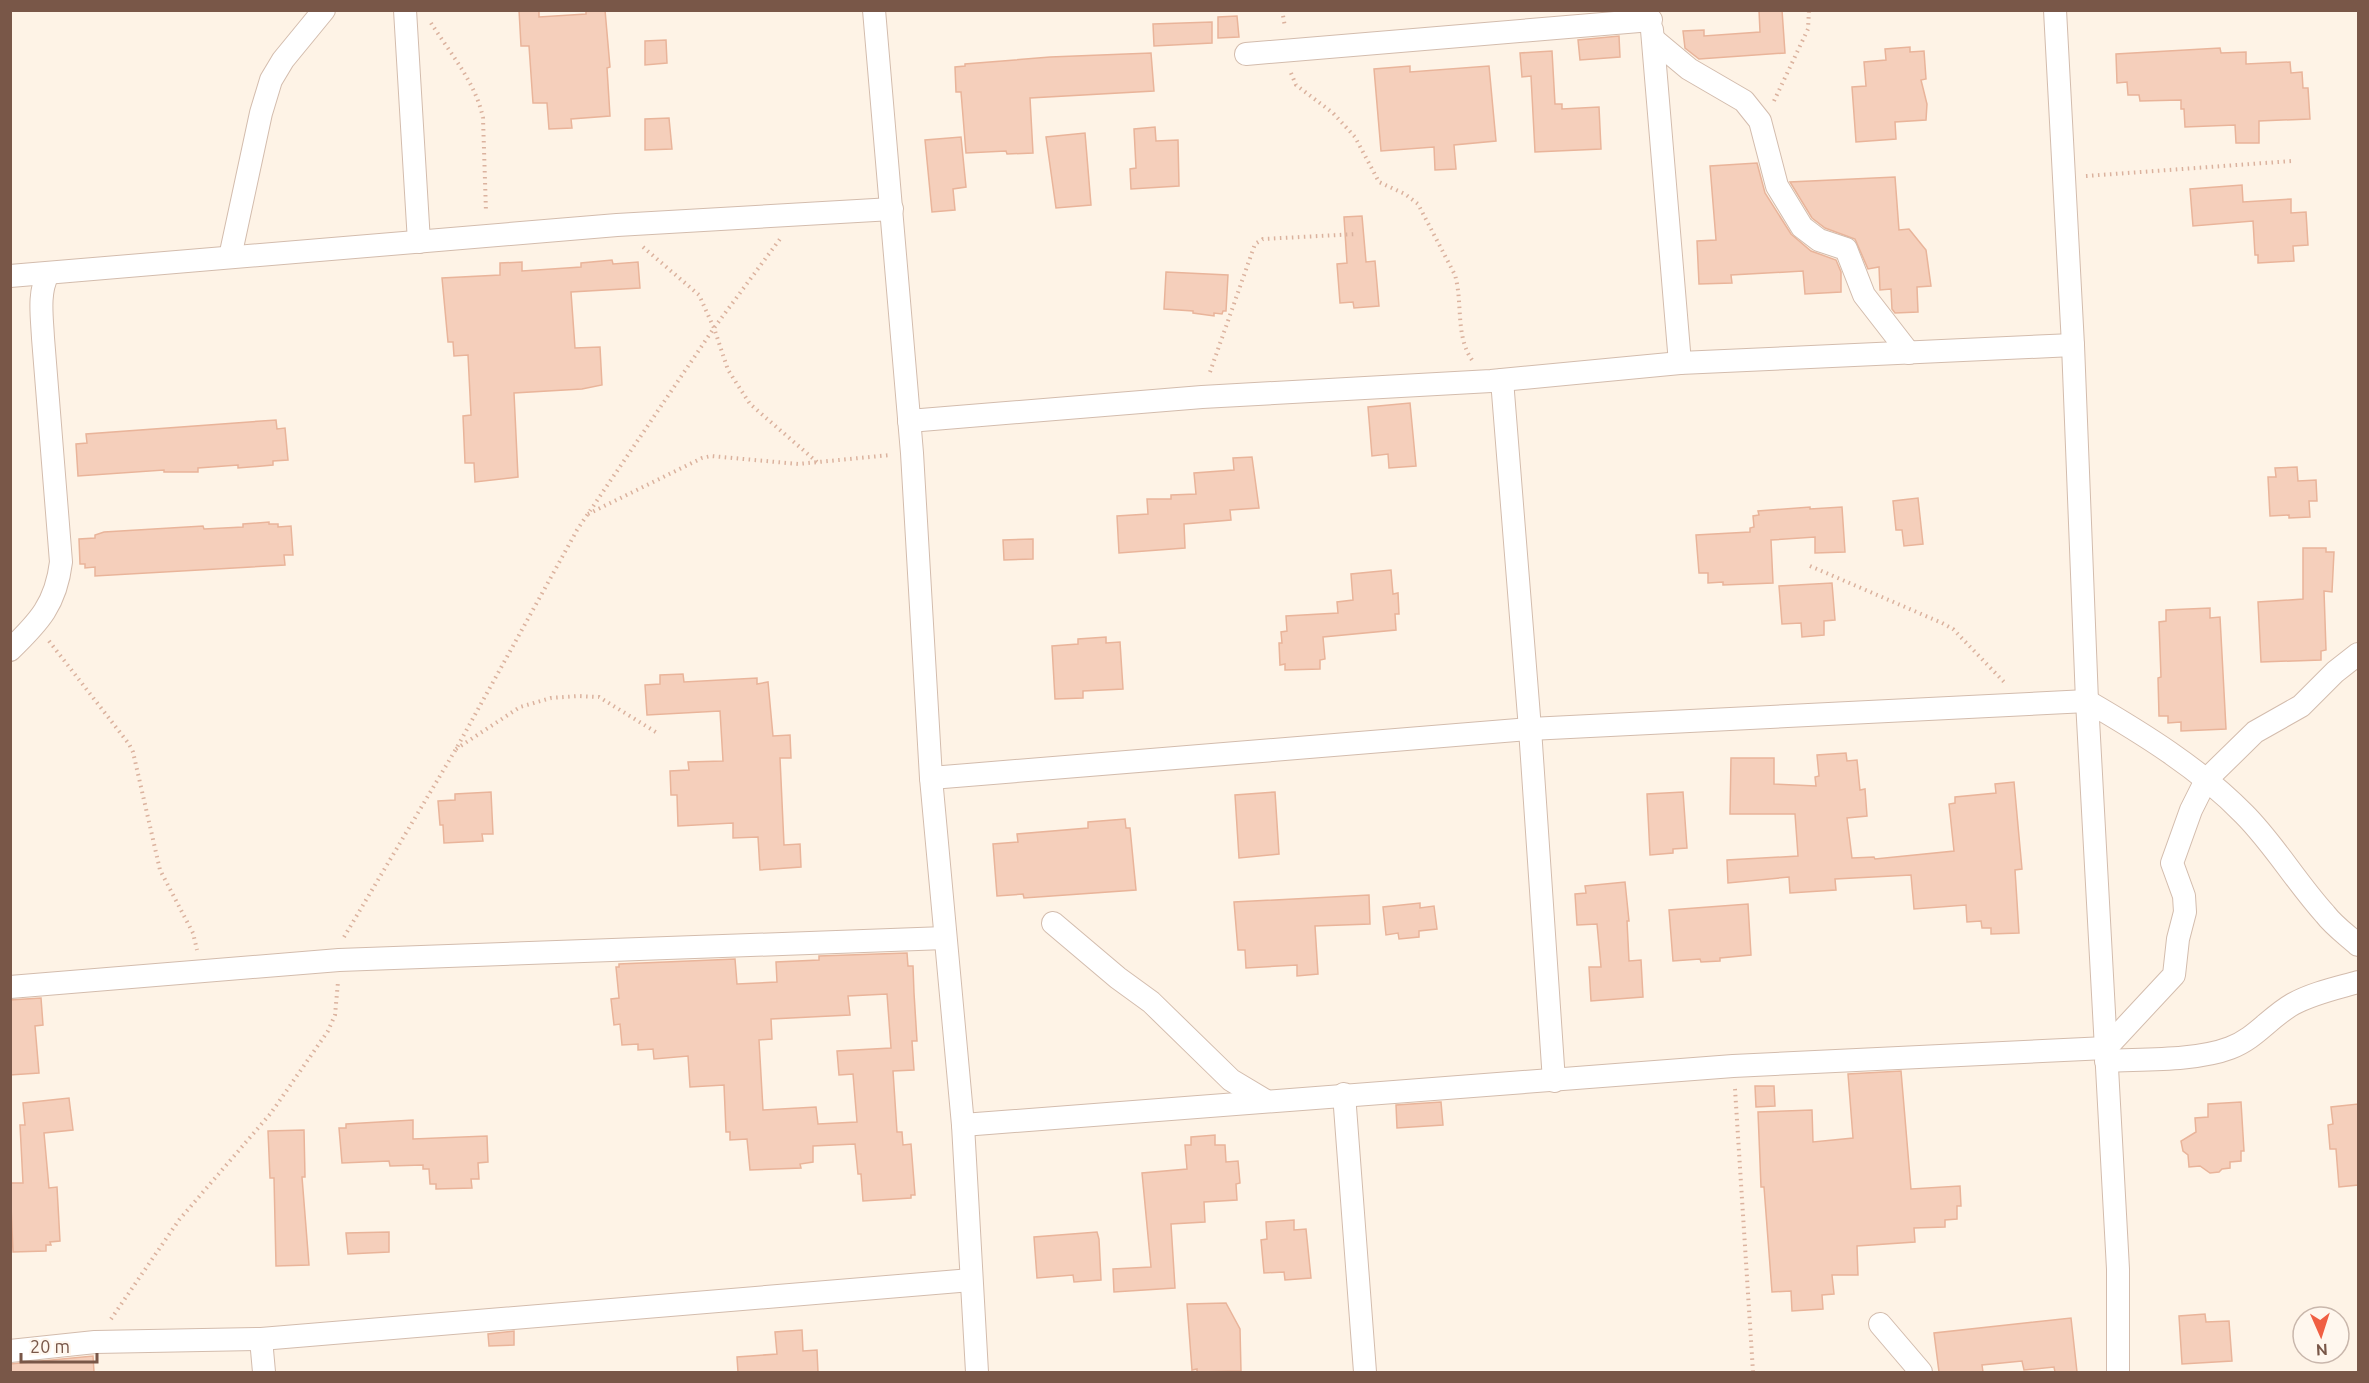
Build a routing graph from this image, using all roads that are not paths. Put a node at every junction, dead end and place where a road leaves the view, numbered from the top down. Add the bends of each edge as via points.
1 (324, 10) edge
2 (405, 10) edge
3 (874, 10) edge
4 (2055, 10) edge
5 (1652, 23) edge
6 (1246, 54) dead end
7 (892, 209) junction
8 (419, 242) junction
9 (230, 257) junction
10 (48, 274) junction
11 (10, 276) edge
12 (2073, 345) junction
13 (1909, 353) junction
14 (1680, 363) junction
15 (1496, 380) junction
16 (909, 421) junction
17 (10, 650) edge
18 (2358, 654) edge
19 (2087, 701) junction
20 (1530, 729) junction
21 (931, 778) junction
22 (2206, 780) junction
23 (1053, 922) dead end
24 (945, 938) junction
25 (2358, 945) edge
26 (2358, 982) edge
27 (10, 987) edge
28 (2106, 1055) junction
29 (1554, 1081) junction
30 (1344, 1094) junction
31 (1266, 1101) junction
32 (963, 1125) junction
33 (971, 1280) junction
34 (1880, 1324) dead end
35 (261, 1339) junction
36 (10, 1351) edge
37 (264, 1372) edge
38 (977, 1372) edge
39 (1365, 1372) edge
40 (1921, 1372) edge
41 (2118, 1372) edge

1 - 9 street via 271,80
2 - 8 street
3 - 7 street
4 - 12 street
5 - 6 street
5 - 13 street via 1689,69 1744,101 1762,126 1772,172 1792,213 1808,233 1846,249 1864,295
5 - 14 street
7 - 8 street via 617,225
7 - 16 street
8 - 9 street
9 - 10 street
10 - 11 street
10 - 17 street via 43,284 43,338 61,562 47,610
12 - 13 street
12 - 19 street
13 - 14 street
14 - 15 street
15 - 16 street via 1202,397
15 - 20 street
16 - 21 street
18 - 22 street via 2301,705 2255,732
19 - 20 street
19 - 22 street
19 - 28 street
20 - 21 street
20 - 29 street
21 - 24 street
22 - 25 street via 2244,814 2325,914
22 - 28 street via 2172,863 2185,912 2174,975
23 - 31 street via 1151,1002 1231,1080
24 - 27 street via 339,960
24 - 32 street
26 - 28 street via 2293,1004 2247,1041 2212,1054
28 - 29 street via 1733,1066
28 - 41 street via 2118,1269
29 - 30 street
30 - 31 street
30 - 39 street
31 - 32 street
32 - 33 street
33 - 35 street
33 - 38 street
34 - 40 street
35 - 36 street via 95,1342
35 - 37 street

